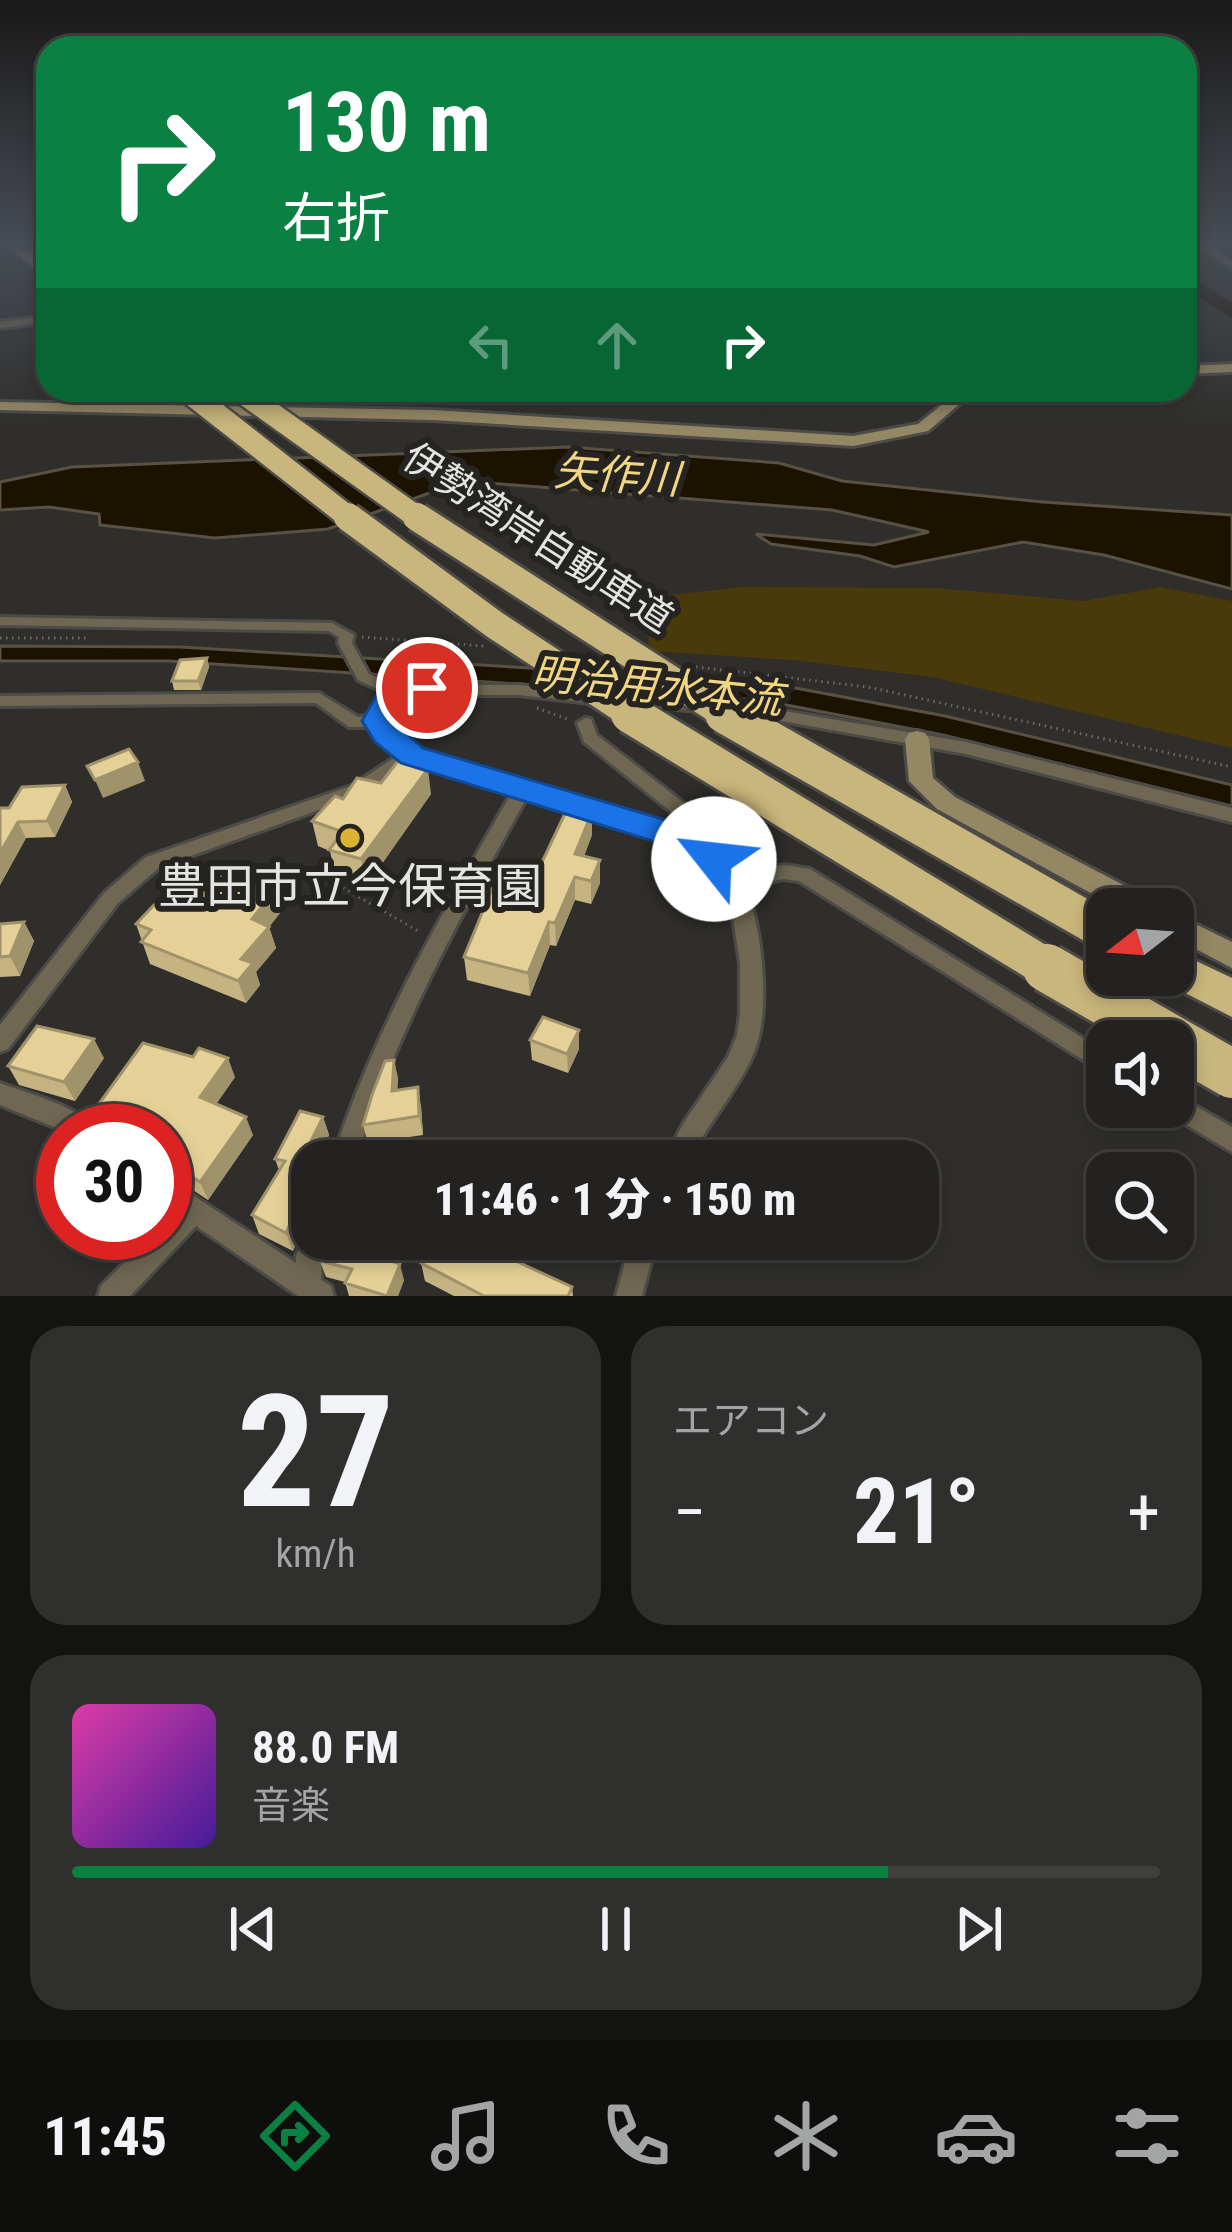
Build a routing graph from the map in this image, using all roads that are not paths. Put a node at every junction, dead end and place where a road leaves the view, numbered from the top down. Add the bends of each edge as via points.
1 (36, 324) edge
2 (0, 325) edge
3 (1232, 368) edge
4 (1197, 369) edge
5 (127, 402) edge
6 (193, 402) edge
7 (222, 402) edge
8 (256, 402) edge
9 (954, 402) edge
10 (0, 406) edge
11 (0, 621) edge
12 (393, 690) junction
13 (0, 701) edge
14 (377, 721) junction
15 (585, 723) road end
16 (917, 740) junction
17 (412, 755) junction
18 (522, 790) junction
19 (1232, 815) edge
20 (691, 840) junction
21 (734, 882) junction
22 (1105, 888) edge
23 (1086, 920) edge
24 (1194, 936) edge
25 (1232, 956) edge
26 (1194, 978) edge
27 (1232, 999) edge
28 (0, 1042) edge
29 (1086, 1052) edge
30 (1232, 1073) edge
31 (0, 1094) edge
32 (36, 1107) edge
33 (1194, 1117) edge
34 (350, 1140) edge
35 (685, 1140) edge
36 (1232, 1140) edge
37 (194, 1210) joint
38 (310, 1260) edge
39 (638, 1260) edge
40 (315, 1291) edge
41 (112, 1296) edge
42 (628, 1296) edge

1 - 2 street
3 - 4 main road
5 - 10 main road
6 - 30 highway, bridge via 540,656 824,837
7 - 9 main road via 854,441 922,428
8 - 23 highway, 伊勢湾岸自動車道, bridge via 588,631
11 - 12 street via 332,627 347,635 363,677
12 - 14 street
12 - 16 street via 519,690 762,710
13 - 14 street via 319,698 355,723
14 - 17 street
15 - 20 street via 590,738 683,812
16 - 19 street
16 - 22 main road via 920,781 946,803
17 - 18 street
17 - 28 street via 357,790 153,862 111,898
18 - 20 street
18 - 34 street via 437,943
20 - 21 street
21 - 29 street via 802,874
21 - 35 street via 754,993 747,1046
24 - 25 main road
26 - 27 highway
31 - 32 street
33 - 36 street
37 - 40 street
37 - 41 street
38 - 40 street
39 - 42 street

